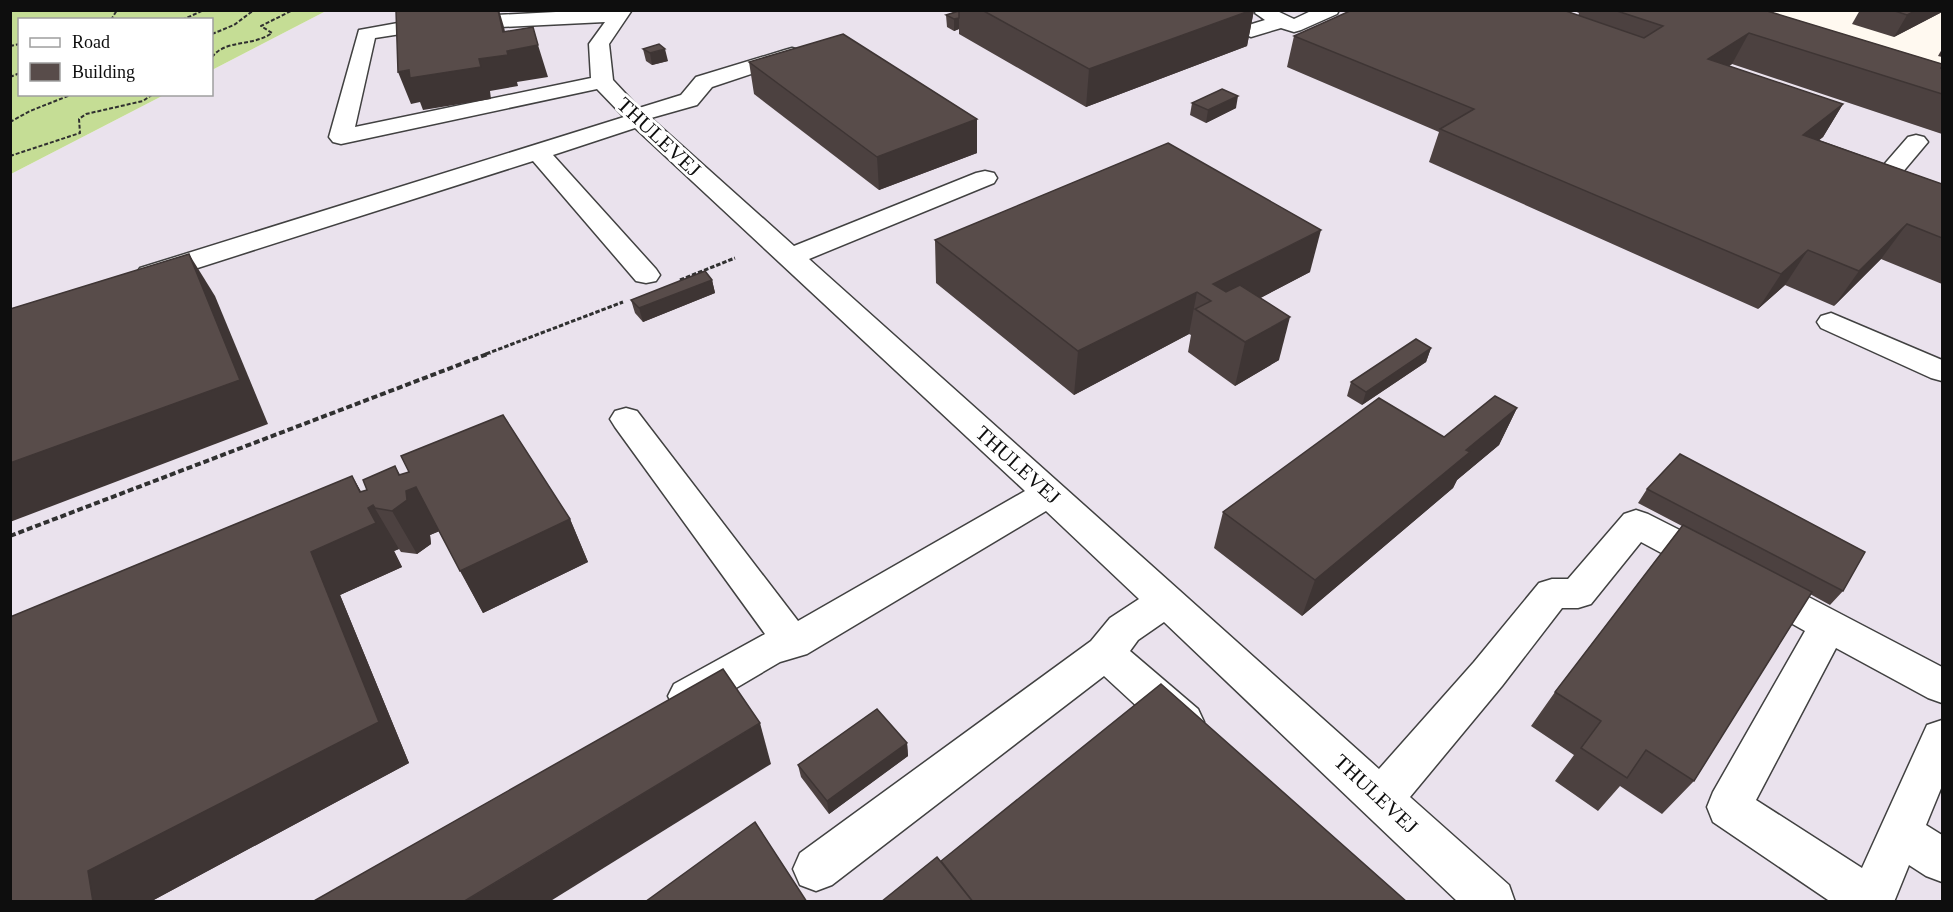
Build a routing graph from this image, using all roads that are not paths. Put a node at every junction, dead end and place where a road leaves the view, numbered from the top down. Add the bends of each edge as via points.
1 (1204, 10) edge
2 (1258, 10) edge
3 (1330, 10) edge
4 (622, 13) edge
5 (1288, 23) junction
6 (806, 50) edge
7 (602, 82) junction
8 (637, 118) junction
9 (1916, 142) dead end
10 (538, 152) junction
11 (985, 178) dead end
12 (1942, 206) edge
13 (782, 250) junction
14 (646, 275) dead end
15 (131, 280) edge
16 (1831, 322) dead end
17 (1942, 371) edge
18 (626, 418) dead end
19 (1049, 493) junction
20 (1165, 602) junction
21 (1828, 625) junction
22 (793, 643) junction
23 (1105, 652) junction
24 (1942, 686) edge
25 (658, 713) edge
26 (1942, 738) edge
27 (1209, 746) edge
28 (1381, 798) junction
29 (1900, 834) junction
30 (1942, 860) edge
31 (816, 869) dead end
32 (1870, 901) edge
33 (1492, 902) edge

1 - 5 street via 1251,31
2 - 5 street
3 - 5 street
4 - 7 street, THULEVEJ via 599,44
4 - 7 street via 420,25 366,34 341,137
6 - 8 street via 704,82 689,100
7 - 8 street, THULEVEJ
8 - 10 street
8 - 13 street, THULEVEJ
9 - 12 street via 1880,183
10 - 14 street
10 - 15 street
11 - 13 street
13 - 19 street, THULEVEJ
16 - 17 street
18 - 22 street
19 - 20 street, THULEVEJ
19 - 22 street
20 - 23 street via 1124,629
20 - 28 street, THULEVEJ
21 - 24 street
21 - 28 street via 1636,523 1578,593 1552,594
21 - 32 street via 1729,807
22 - 25 street via 770,649
23 - 27 street
23 - 31 street
26 - 29 street
28 - 33 street, THULEVEJ
29 - 30 street
29 - 32 street

